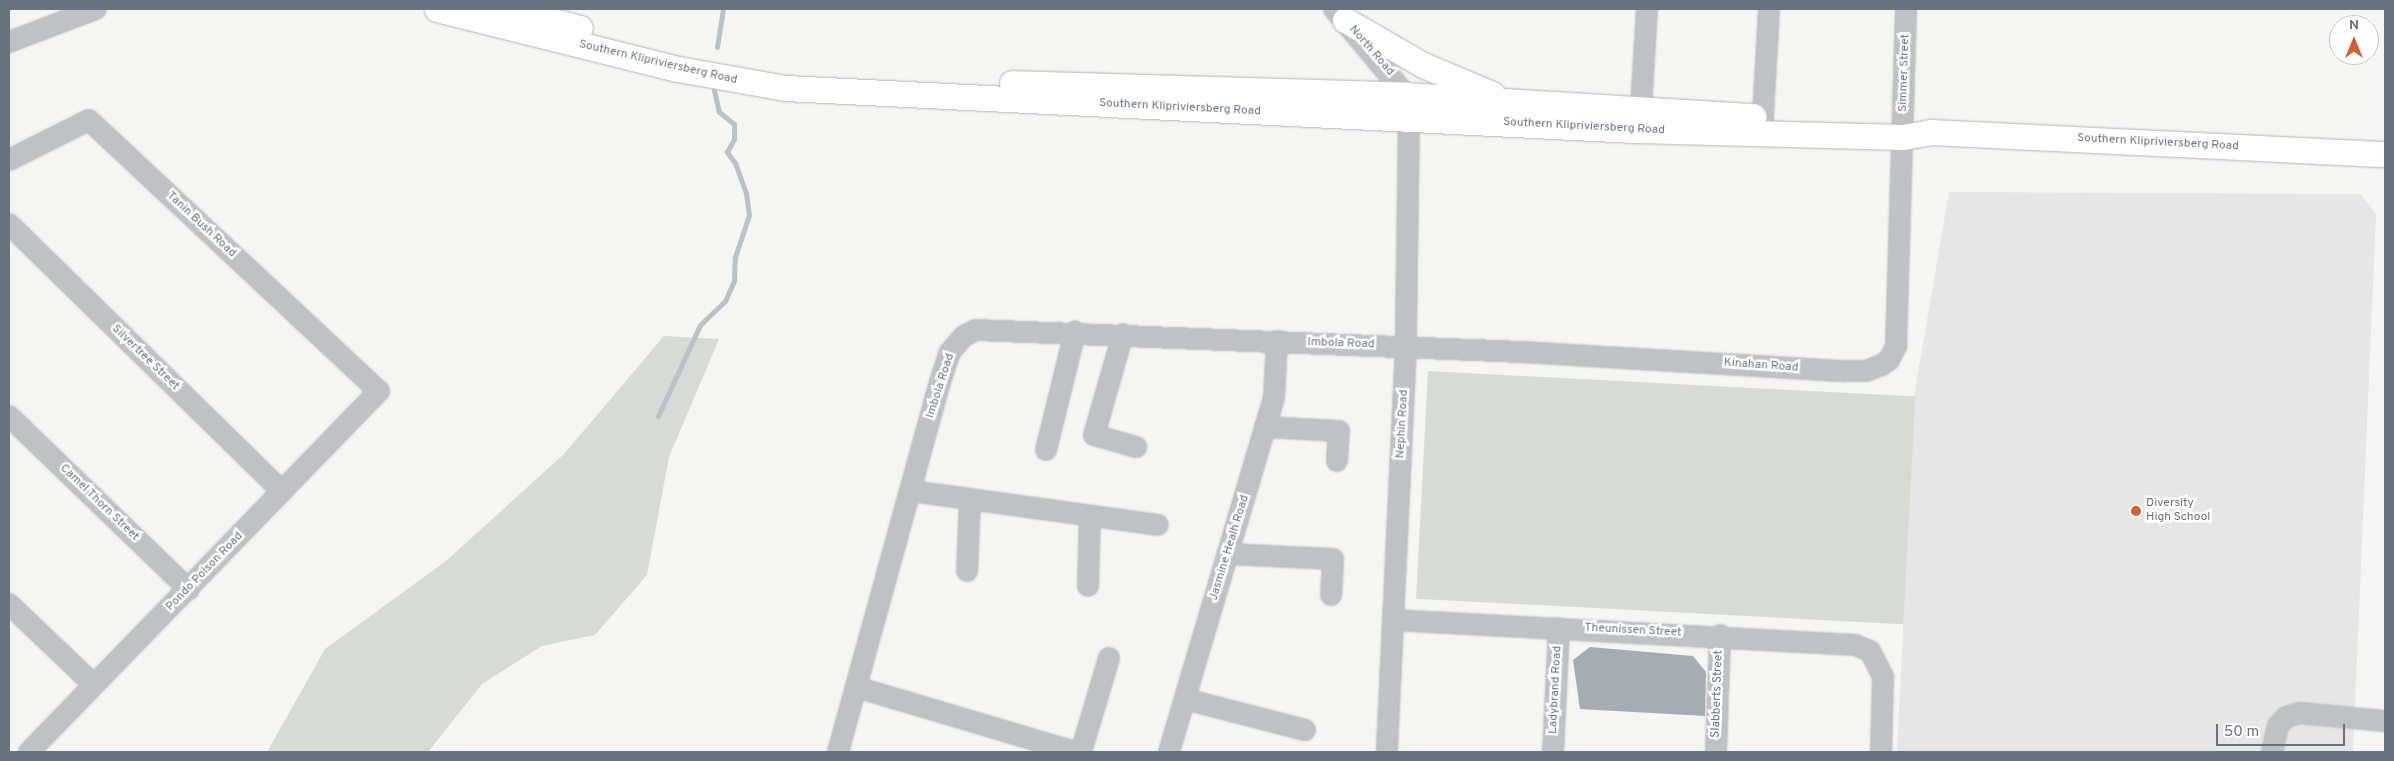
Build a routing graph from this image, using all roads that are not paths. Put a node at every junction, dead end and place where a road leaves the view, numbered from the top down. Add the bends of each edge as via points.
1 (96, 9) edge
2 (437, 9) edge
3 (503, 9) edge
4 (1647, 9) edge
5 (1769, 9) edge
6 (1906, 9) edge
7 (1340, 15) edge
8 (9, 42) edge
9 (1125, 95) junction
10 (1526, 102) junction
11 (1408, 106) junction
12 (1641, 109) junction
13 (1762, 124) junction
14 (1903, 129) junction
15 (2385, 154) edge
16 (9, 160) edge
17 (9, 224) edge
18 (1075, 332) junction
19 (1123, 334) junction
20 (1277, 341) junction
21 (1406, 346) junction
22 (379, 391) joint
23 (9, 416) edge
24 (1265, 427) junction
25 (1136, 447) dead end
26 (1046, 450) dead end
27 (1337, 461) dead end
28 (282, 491) junction
29 (911, 491) junction
30 (970, 499) junction
31 (1090, 516) junction
32 (1158, 525) dead end
33 (1228, 554) junction
34 (966, 571) dead end
35 (1088, 586) dead end
36 (189, 590) junction
37 (1331, 595) dead end
38 (9, 604) edge
39 (1393, 620) junction
40 (1558, 628) junction
41 (1720, 635) junction
42 (1109, 658) dead end
43 (93, 684) junction
44 (856, 687) junction
45 (1185, 699) junction
46 (2385, 721) edge
47 (1305, 730) dead end
48 (29, 752) edge
49 (838, 752) edge
50 (1076, 752) edge
51 (1081, 752) edge
52 (1169, 752) edge
53 (1388, 752) edge
54 (1553, 752) edge
55 (1716, 752) edge
56 (1881, 752) edge
57 (2272, 752) edge

1 - 8 street
2 - 9 main road, Southern Klipriviersberg Road via 732,81 785,88
3 - 9 main road, Southern Klipriviersberg Road via 705,61 770,73
4 - 12 street
5 - 13 street
6 - 14 street, Simmer Street
7 - 10 main road via 1450,79 1503,98
7 - 11 street, North Road
9 - 11 main road, Southern Klipriviersberg Road
10 - 11 main road, Southern Klipriviersberg Road
10 - 12 main road, Southern Klipriviersberg Road
11 - 13 main road, Southern Klipriviersberg Road via 1636,130
11 - 21 street, Nephin Road
12 - 13 main road, Southern Klipriviersberg Road
13 - 14 main road, Southern Klipriviersberg Road
14 - 15 main road, Southern Klipriviersberg Road
14 - 21 street, Kinahan Road via 1896,346 1889,360 1874,369 1844,371
16 - 22 street, Tanin Bush Road via 89,120
17 - 28 street, Silvertree Street
18 - 19 street, Imbola Road
18 - 26 street
18 - 29 street, Imbola Road via 987,328 964,336 950,352
19 - 20 street, Imbola Road
19 - 25 street via 1094,436
20 - 21 street, Imbola Road
20 - 24 street, Jasmine Healh Road via 1274,397
21 - 39 street, Nephin Road
22 - 28 street, Pondo Poison Road
23 - 36 street, Camel Thorn Street
24 - 27 street via 1339,431
24 - 33 street, Jasmine Healh Road
28 - 36 street, Pondo Poison Road
29 - 30 street
29 - 44 street, Imbola Road
30 - 31 street
30 - 34 street
31 - 32 street
31 - 35 street
33 - 37 street via 1333,559
33 - 45 street, Jasmine Healh Road
36 - 43 street, Pondo Poison Road
38 - 43 street
39 - 40 street, Theunissen Street
39 - 53 street, Nephin Road
40 - 41 street, Theunissen Street
40 - 54 street, Ladybrand Road
41 - 55 street, Slabberts Street
41 - 56 street, Theunissen Street via 1835,642 1870,651 1881,667 1884,686
42 - 51 street
43 - 48 street, Pondo Poison Road
44 - 49 street, Imbola Road
44 - 50 street
45 - 47 street
45 - 52 street, Jasmine Healh Road
46 - 57 street via 2300,713 2286,718 2278,726

